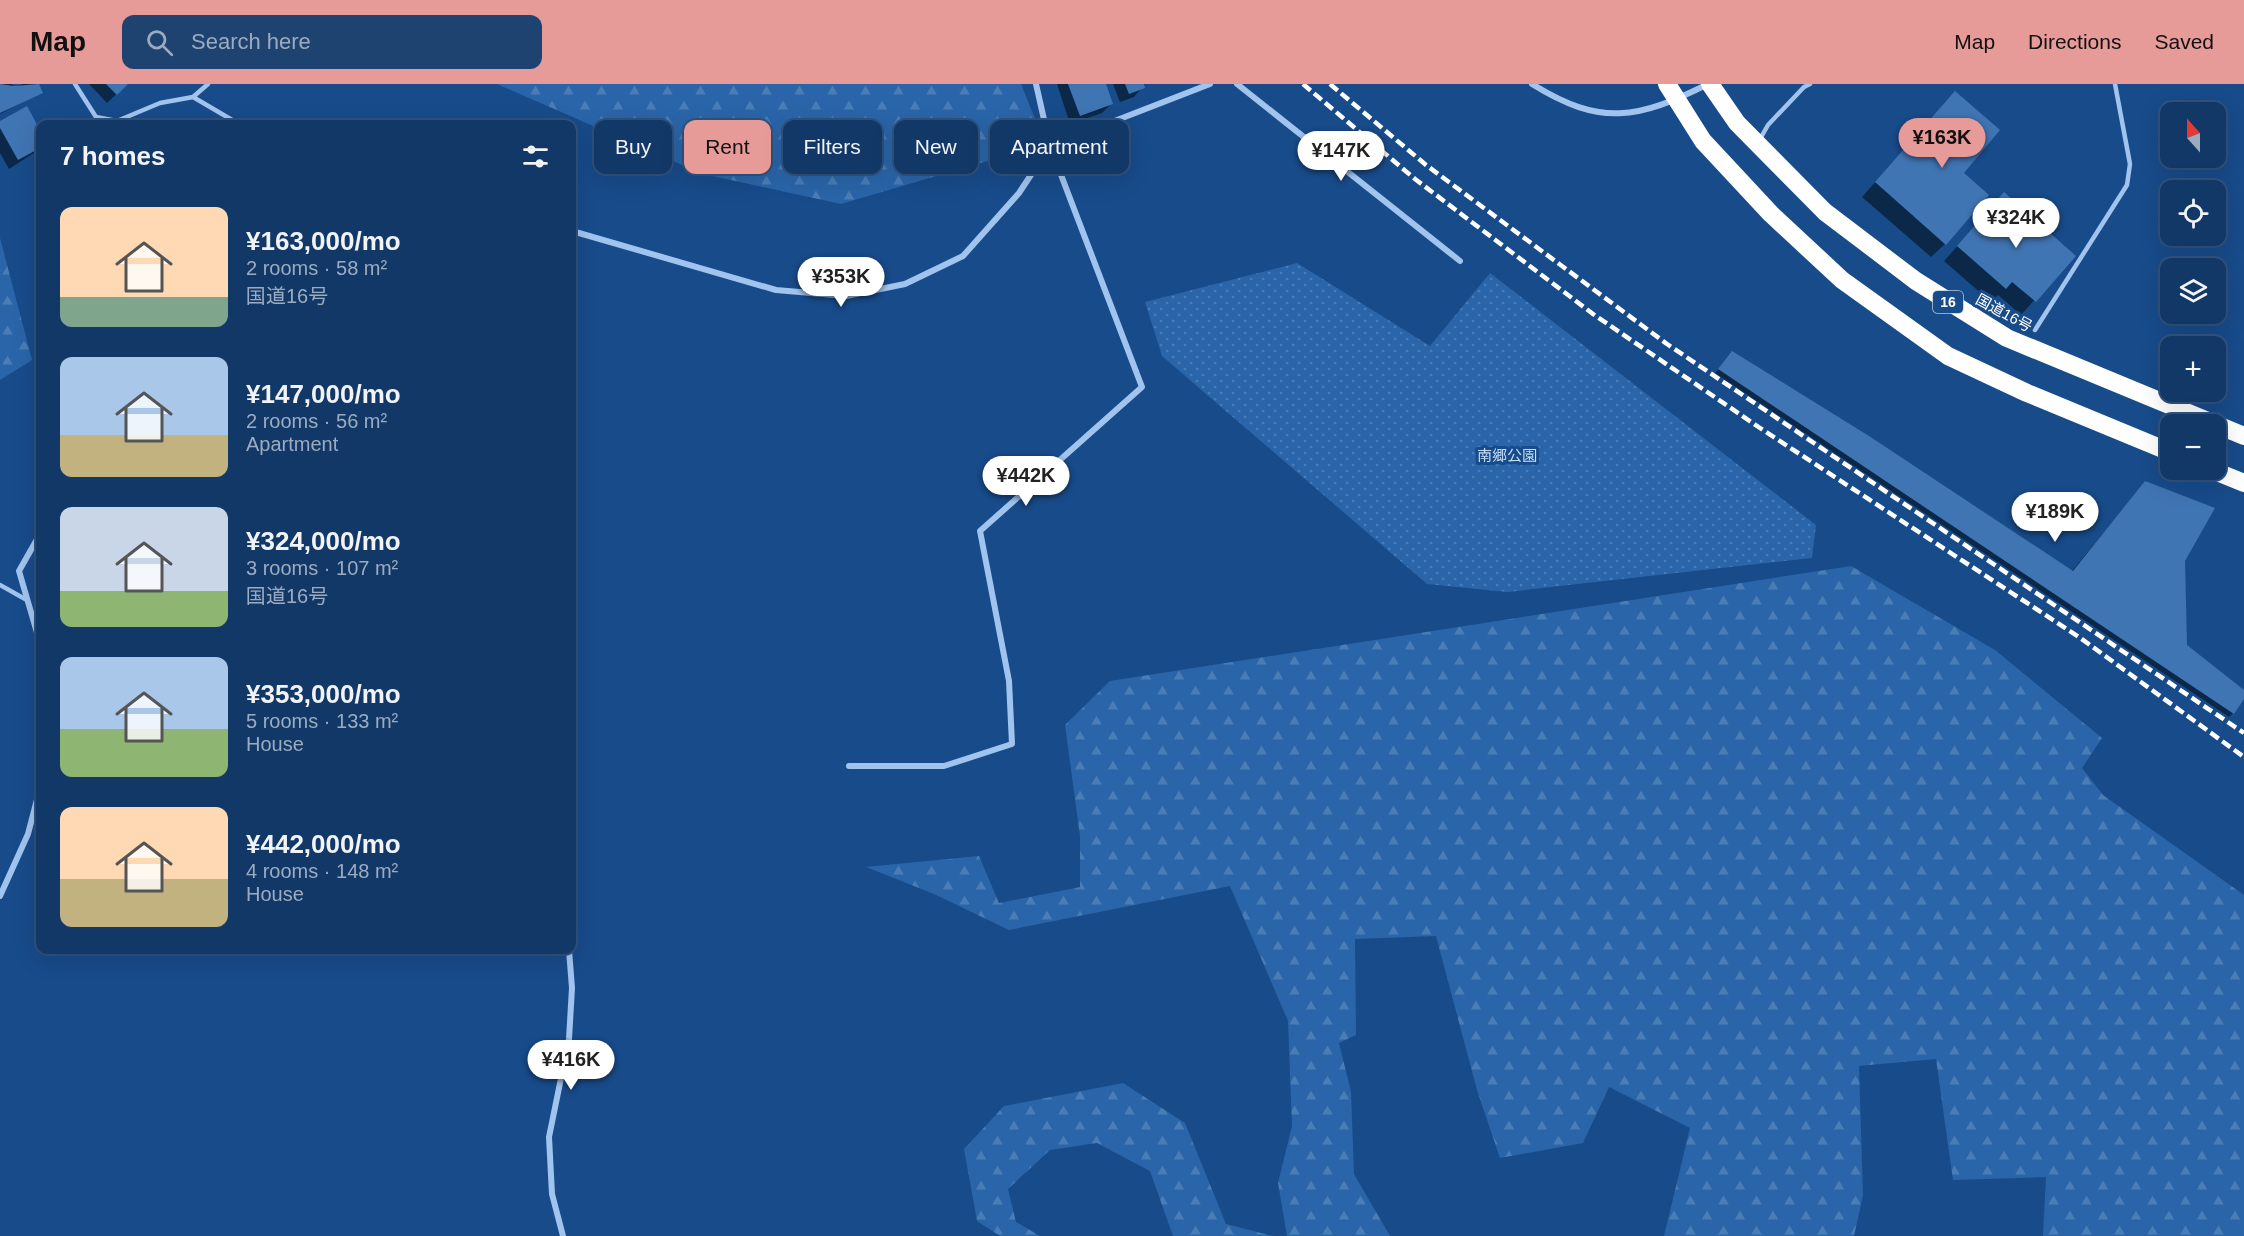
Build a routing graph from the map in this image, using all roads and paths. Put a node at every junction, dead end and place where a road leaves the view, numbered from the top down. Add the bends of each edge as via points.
1 (75, 84) edge
2 (208, 84) edge
3 (1036, 84) edge
4 (1210, 84) edge
5 (1237, 84) edge
6 (1532, 84) edge
7 (1667, 84) edge
8 (1709, 84) edge
9 (1810, 84) edge
10 (2115, 84) edge
11 (193, 97) junction
12 (1678, 99) junction
13 (112, 120) edge
14 (119, 120) edge
15 (232, 120) edge
16 (1044, 120) edge
17 (1117, 120) edge
18 (1757, 144) junction
19 (1031, 174) edge
20 (1061, 174) edge
21 (576, 232) edge
22 (1460, 261) dead end
23 (2035, 330) dead end
24 (2244, 436) edge
25 (2160, 448) edge
26 (2226, 476) edge
27 (2244, 483) edge
28 (36, 541) edge
29 (0, 585) edge
30 (25, 599) junction
31 (36, 632) edge
32 (849, 766) dead end
33 (36, 803) edge
34 (0, 896) edge
35 (569, 954) edge
36 (563, 1236) edge

1 - 13 lane via 96,117
2 - 11 lane
3 - 16 street
4 - 17 street
5 - 22 street
6 - 12 street via 1576,107 1612,116
7 - 12 highway
8 - 12 street
8 - 18 highway, 国道16号 / 16
9 - 18 lane via 1768,125
10 - 23 lane via 2130,164 2127,185
11 - 14 lane via 160,103
11 - 15 lane
12 - 25 highway via 1702,141 1771,214 1842,280 1948,356
18 - 24 highway, 国道16号 / 16 via 1825,212 1916,281 2007,338
19 - 21 street via 963,256 905,284 846,296 776,290
20 - 32 street via 1142,387 980,531 1009,681 1012,744 944,766
26 - 27 highway
28 - 30 street via 19,571
29 - 30 lane
30 - 31 street
33 - 34 street via 28,834
35 - 36 street via 569,1039 549,1137 552,1194

